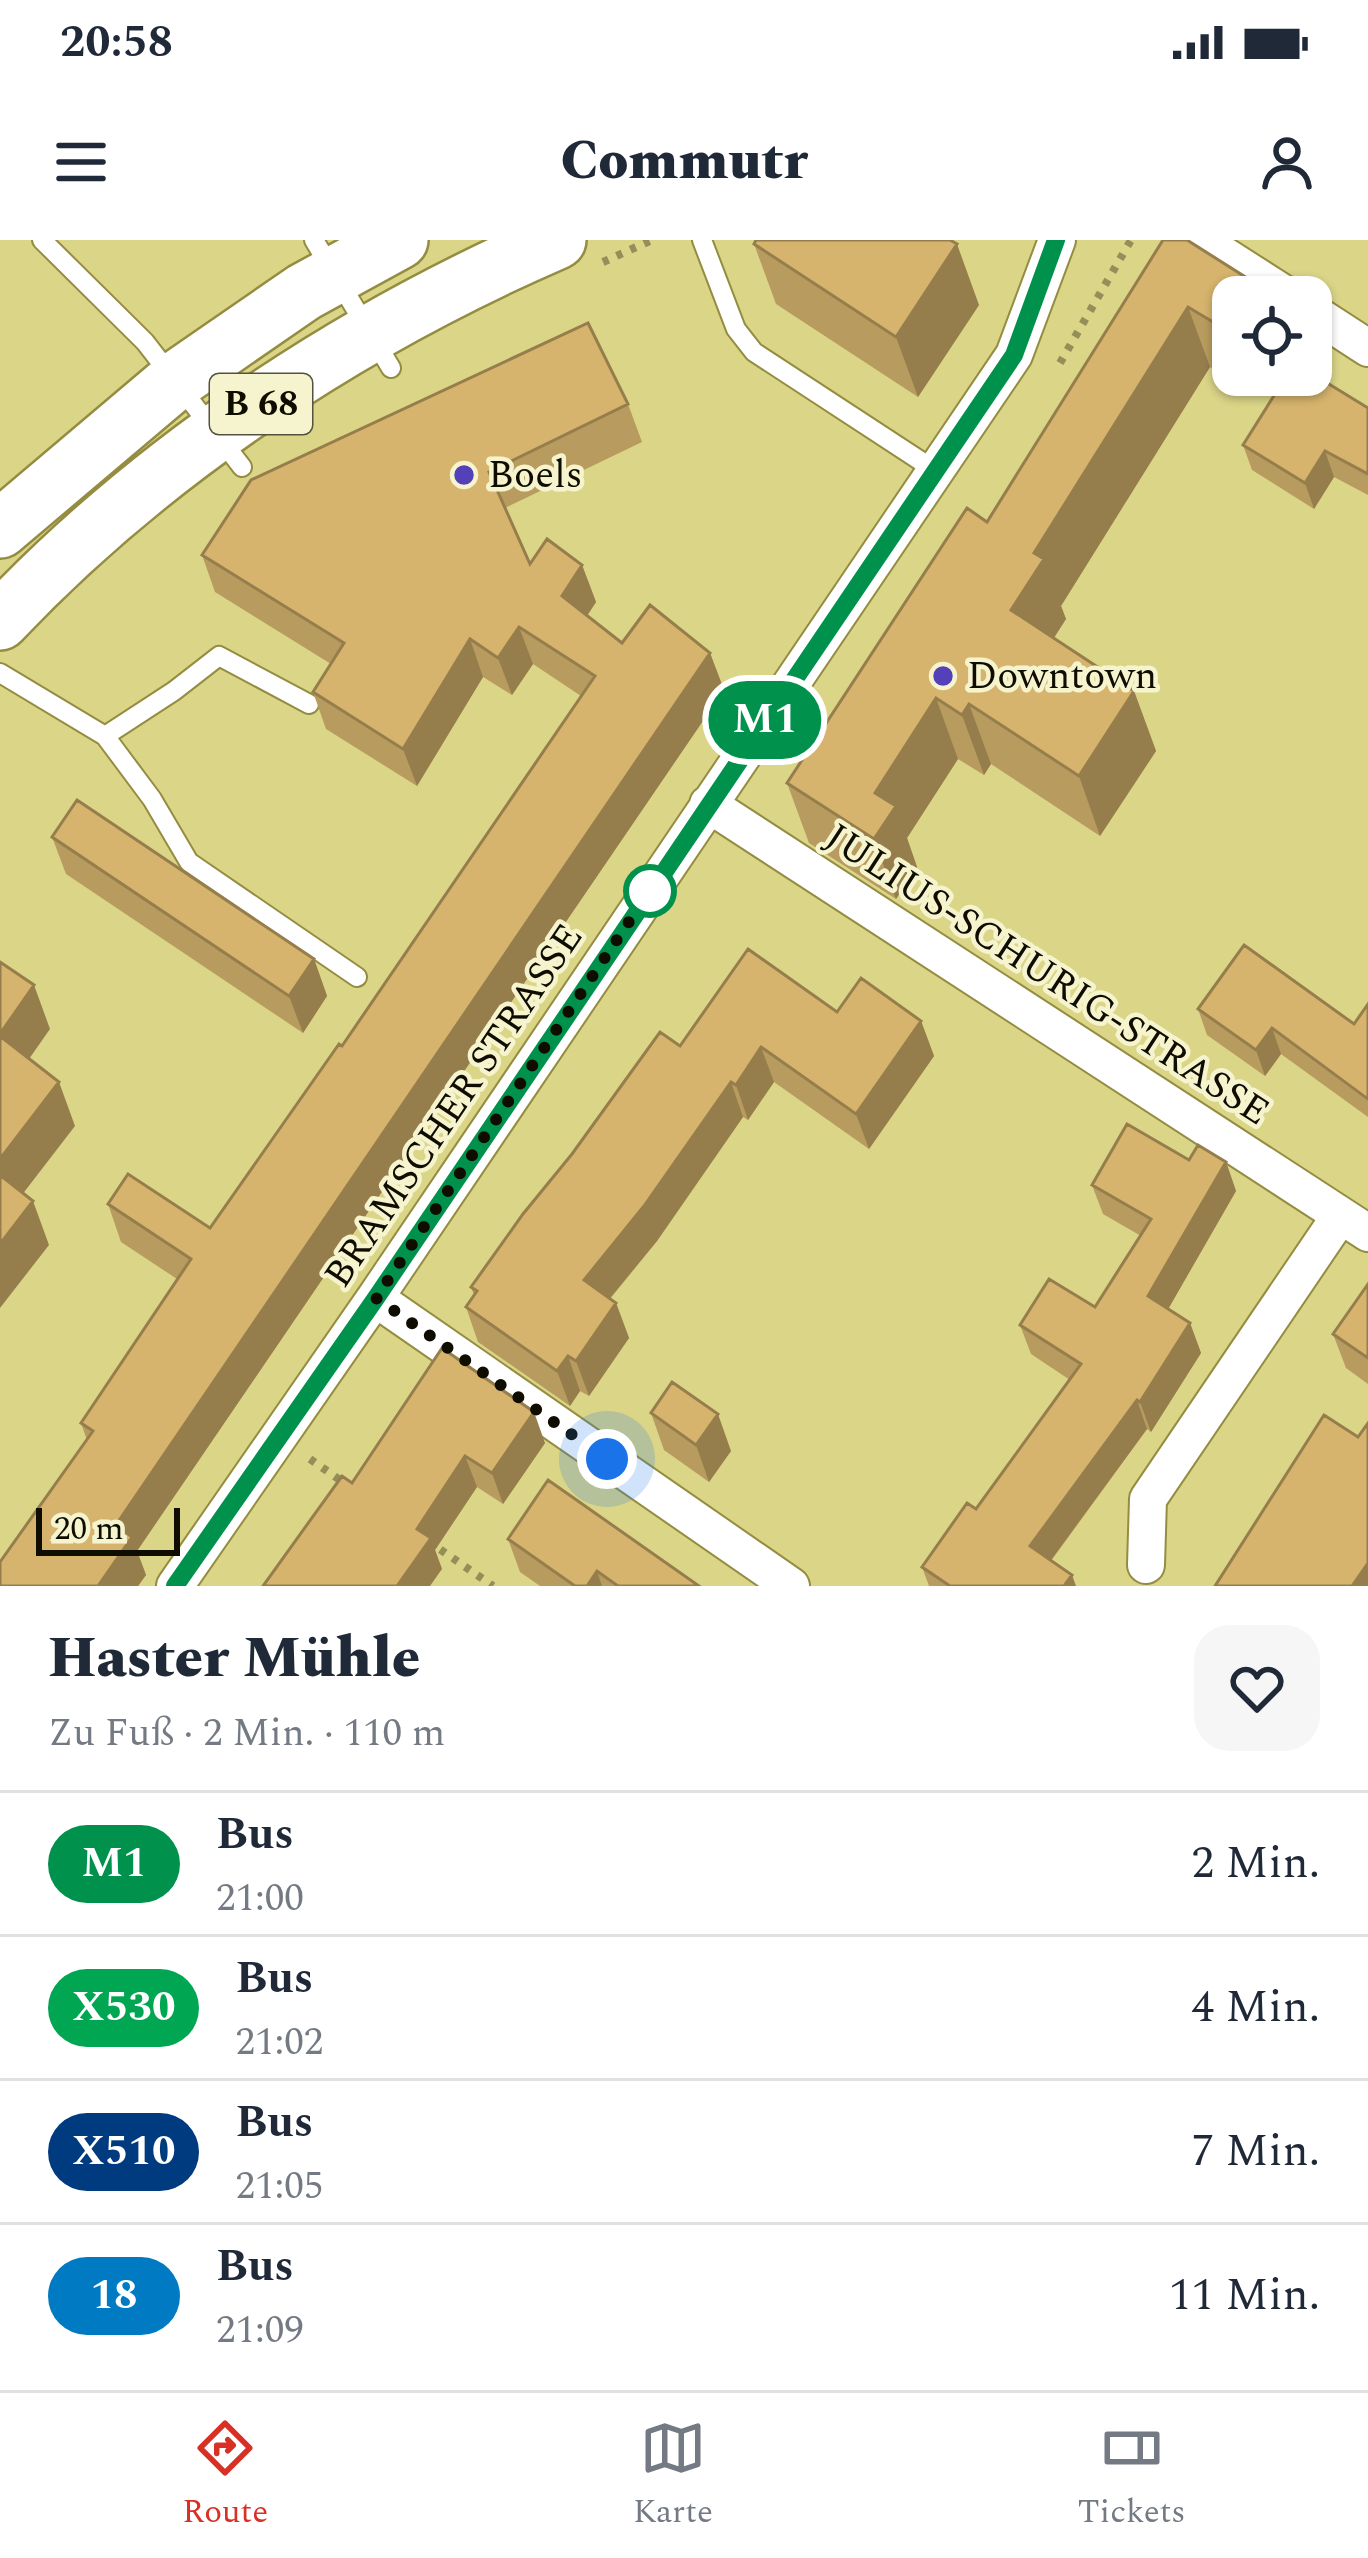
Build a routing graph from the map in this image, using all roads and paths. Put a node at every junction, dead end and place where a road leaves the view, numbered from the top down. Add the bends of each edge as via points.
1 (42, 240) edge
2 (399, 240) edge
3 (557, 240) edge
4 (702, 240) edge
5 (1057, 240) edge
6 (1200, 240) edge
7 (325, 257) edge
8 (1256, 276) edge
9 (1332, 325) edge
10 (1368, 348) edge
11 (381, 351) junction
12 (175, 381) junction
13 (230, 451) junction
14 (936, 471) junction
15 (0, 529) edge
16 (0, 621) edge
17 (0, 673) edge
18 (310, 704) edge
19 (105, 736) junction
20 (708, 804) junction
21 (357, 977) dead end
22 (1354, 1225) edge
23 (376, 1298) junction
24 (279, 1438) junction
25 (363, 1496) edge
26 (418, 1534) edge
27 (1146, 1565) dead end
28 (175, 1586) edge
29 (493, 1586) edge
30 (790, 1586) edge

1 - 12 lane
2 - 7 main road, B 68
3 - 11 main road, B 68 via 491,269
4 - 14 lane via 736,329 754,352
5 - 14 street, BRAMSCHER STRASSE via 1014,355
6 - 8 street
7 - 11 lane
7 - 12 main road, B 68
9 - 10 street
11 - 13 main road, B 68 via 331,356
12 - 13 lane
12 - 15 main road, B 68
13 - 16 main road, B 68 via 43,575
14 - 20 street, BRAMSCHER STRASSE
17 - 19 lane
18 - 19 lane via 220,656
19 - 21 lane via 189,862
20 - 22 street, JULIUS-SCHURIG-STRASSE
20 - 23 street, BRAMSCHER STRASSE
22 - 27 street, JULIUS-SCHURIG-STRASSE via 1148,1499
23 - 24 street, BRAMSCHER STRASSE
23 - 30 street
24 - 25 path
24 - 28 street, BRAMSCHER STRASSE
26 - 29 path

